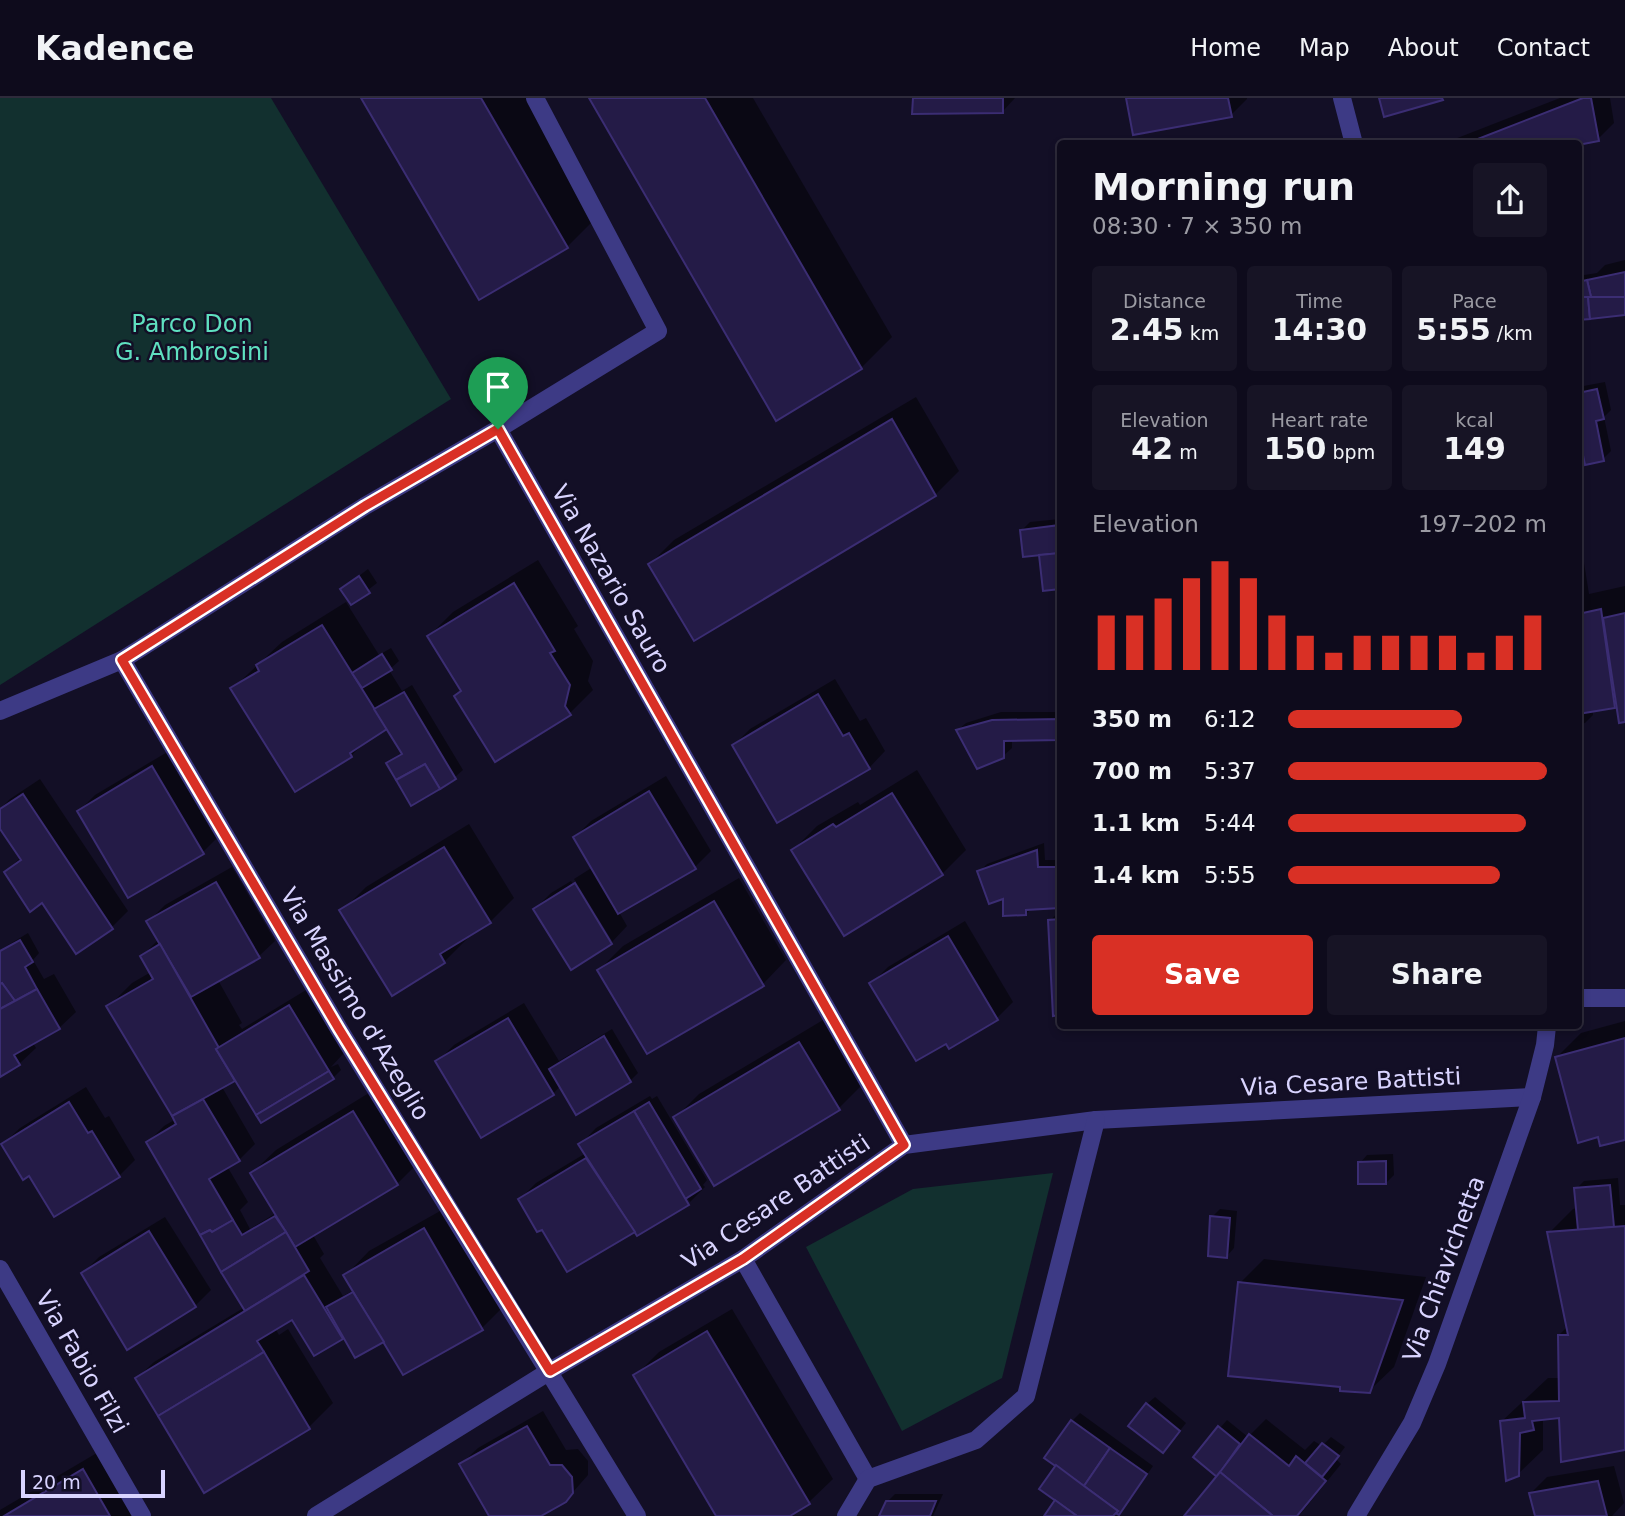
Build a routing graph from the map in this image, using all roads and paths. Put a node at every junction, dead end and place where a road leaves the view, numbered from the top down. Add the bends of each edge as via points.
1 (535, 98) edge
2 (1342, 98) edge
3 (1353, 140) edge
4 (498, 429) junction
5 (122, 660) junction
6 (0, 711) edge
7 (1582, 998) edge
8 (1625, 998) edge
9 (1547, 1029) edge
10 (1532, 1097) junction
11 (1096, 1121) junction
12 (904, 1145) junction
13 (743, 1259) junction
14 (0, 1269) edge
15 (550, 1371) junction
16 (868, 1479) junction
17 (142, 1516) edge
18 (316, 1516) edge
19 (637, 1516) edge
20 (846, 1516) edge
21 (1356, 1516) edge

1 - 4 street via 658,331
2 - 3 street
4 - 5 street via 365,506
4 - 12 street, Via Nazario Sauro
5 - 6 street
5 - 15 street, Via Massimo d'Azeglio via 339,1029
7 - 8 street
9 - 10 street, Via Chiavichetta
10 - 11 street, Via Cesare Battisti
10 - 21 street, Via Chiavichetta via 1437,1364 1412,1423
11 - 12 street, Via Cesare Battisti
11 - 16 street via 1026,1396 976,1440
12 - 13 street, Via Cesare Battisti
13 - 15 street, Via Cesare Battisti
13 - 16 street
14 - 17 street, Via Fabio Filzi
15 - 18 street, Via Cesare Battisti
15 - 19 street, Via Massimo d'Azeglio
16 - 20 street

